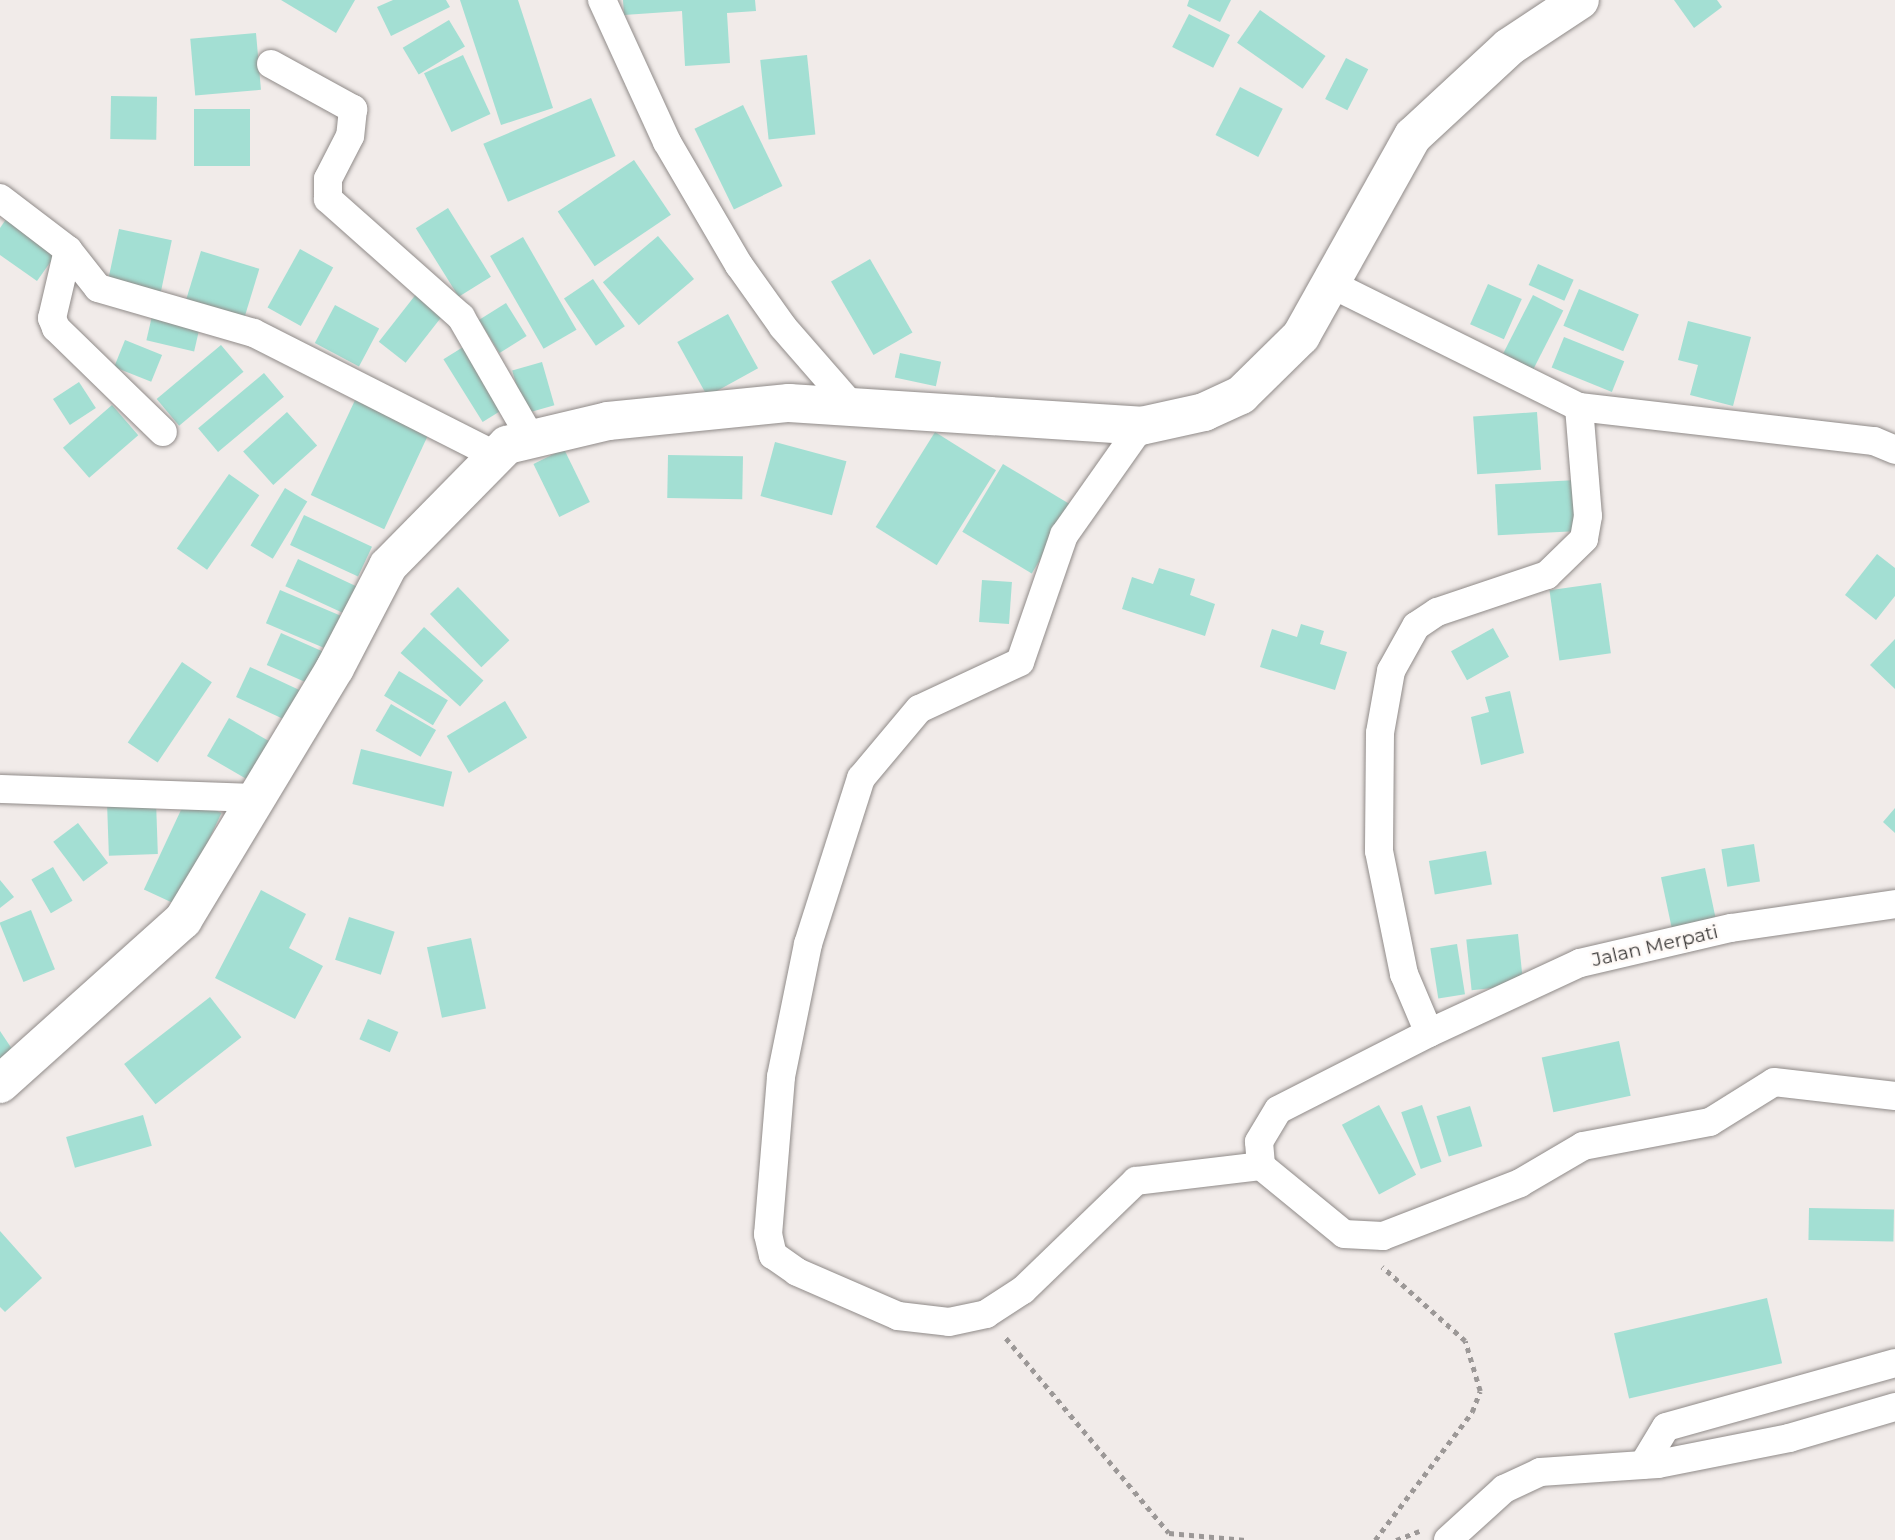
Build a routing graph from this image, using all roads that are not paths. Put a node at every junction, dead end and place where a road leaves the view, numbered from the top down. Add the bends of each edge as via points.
1 (602, 0) edge
2 (1580, 0) edge
3 (271, 64) dead end
4 (0, 198) edge
5 (68, 250) junction
6 (1333, 285) junction
7 (852, 406) junction
8 (1579, 407) junction
9 (1141, 426) junction
10 (163, 432) dead end
11 (529, 435) junction
12 (1895, 450) edge
13 (493, 454) junction
14 (0, 789) edge
15 (255, 798) junction
16 (1895, 904) edge
17 (1429, 1033) junction
18 (0, 1084) edge
19 (1895, 1096) edge
20 (1261, 1166) junction
21 (1895, 1363) edge
22 (1895, 1407) edge
23 (1643, 1465) junction
24 (1448, 1540) edge

1 - 7 street via 667,142 739,265 783,327
2 - 6 street via 1509,47 1413,136
3 - 11 street via 353,109 350,136 328,179 328,199 461,317
4 - 5 street
5 - 10 street via 52,318 56,328
5 - 13 street via 98,288 254,333
6 - 8 street
6 - 9 street via 1301,336 1241,395 1204,412
7 - 9 street
7 - 11 street via 789,403
8 - 12 street via 1874,441
8 - 17 street via 1588,516 1584,539 1547,575 1437,612 1416,626 1391,671 1380,733 1379,851 1404,974
9 - 20 street via 1064,536 1020,662 919,709 861,778 808,944 781,1077 768,1234 773,1255 797,1272 898,1316 949,1322 986,1314 1023,1290 1136,1181
11 - 13 street
13 - 15 street via 388,566 335,668
14 - 15 street
15 - 18 street via 183,920
16 - 17 street, Jalan Merpati via 1731,928 1580,963
17 - 20 street, Jalan Merpati via 1278,1110 1259,1142
19 - 20 street via 1774,1082 1710,1122 1583,1146 1442,1218 1384,1236 1344,1234
21 - 23 street via 1666,1427
22 - 23 street via 1789,1438
23 - 24 street via 1540,1472 1504,1489

